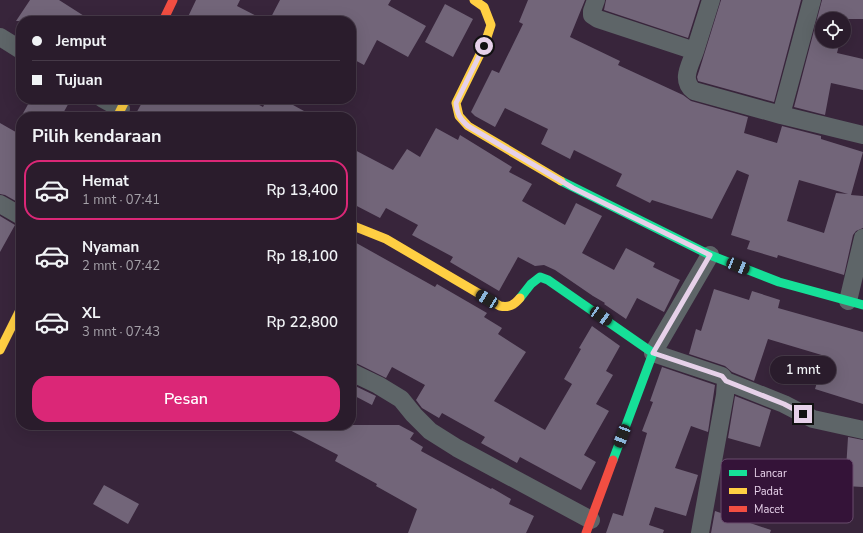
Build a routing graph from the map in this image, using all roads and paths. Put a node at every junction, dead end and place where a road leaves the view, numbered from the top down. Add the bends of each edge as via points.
1 (173, 0) edge
2 (474, 0) edge
3 (596, 0) edge
4 (711, 0) edge
5 (812, 0) edge
6 (165, 16) edge
7 (0, 37) edge
8 (16, 47) edge
9 (695, 51) junction
10 (780, 116) junction
11 (863, 135) edge
12 (0, 204) edge
13 (16, 213) edge
14 (356, 227) edge
15 (863, 238) edge
16 (710, 255) junction
17 (856, 303) edge
18 (16, 318) edge
19 (0, 350) edge
20 (653, 353) junction
21 (356, 374) edge
22 (726, 381) junction
23 (863, 430) edge
24 (589, 527) edge
25 (700, 533) edge

1 - 6 street
2 - 16 street via 484,7 491,25 484,46 456,103 456,112 461,119 468,126 573,188
3 - 9 street via 592,15 598,19
4 - 9 street
5 - 10 street
7 - 8 street
9 - 10 street via 686,79 688,86 694,91
10 - 11 street
12 - 13 street
14 - 20 street via 386,239 500,306 509,307 516,304 532,280 540,277 548,280
15 - 17 street
16 - 17 street via 779,282
16 - 20 street
18 - 19 street
20 - 22 street via 722,376
20 - 24 street
21 - 24 street via 401,399 430,431
22 - 23 street via 784,404 813,419
22 - 25 street

